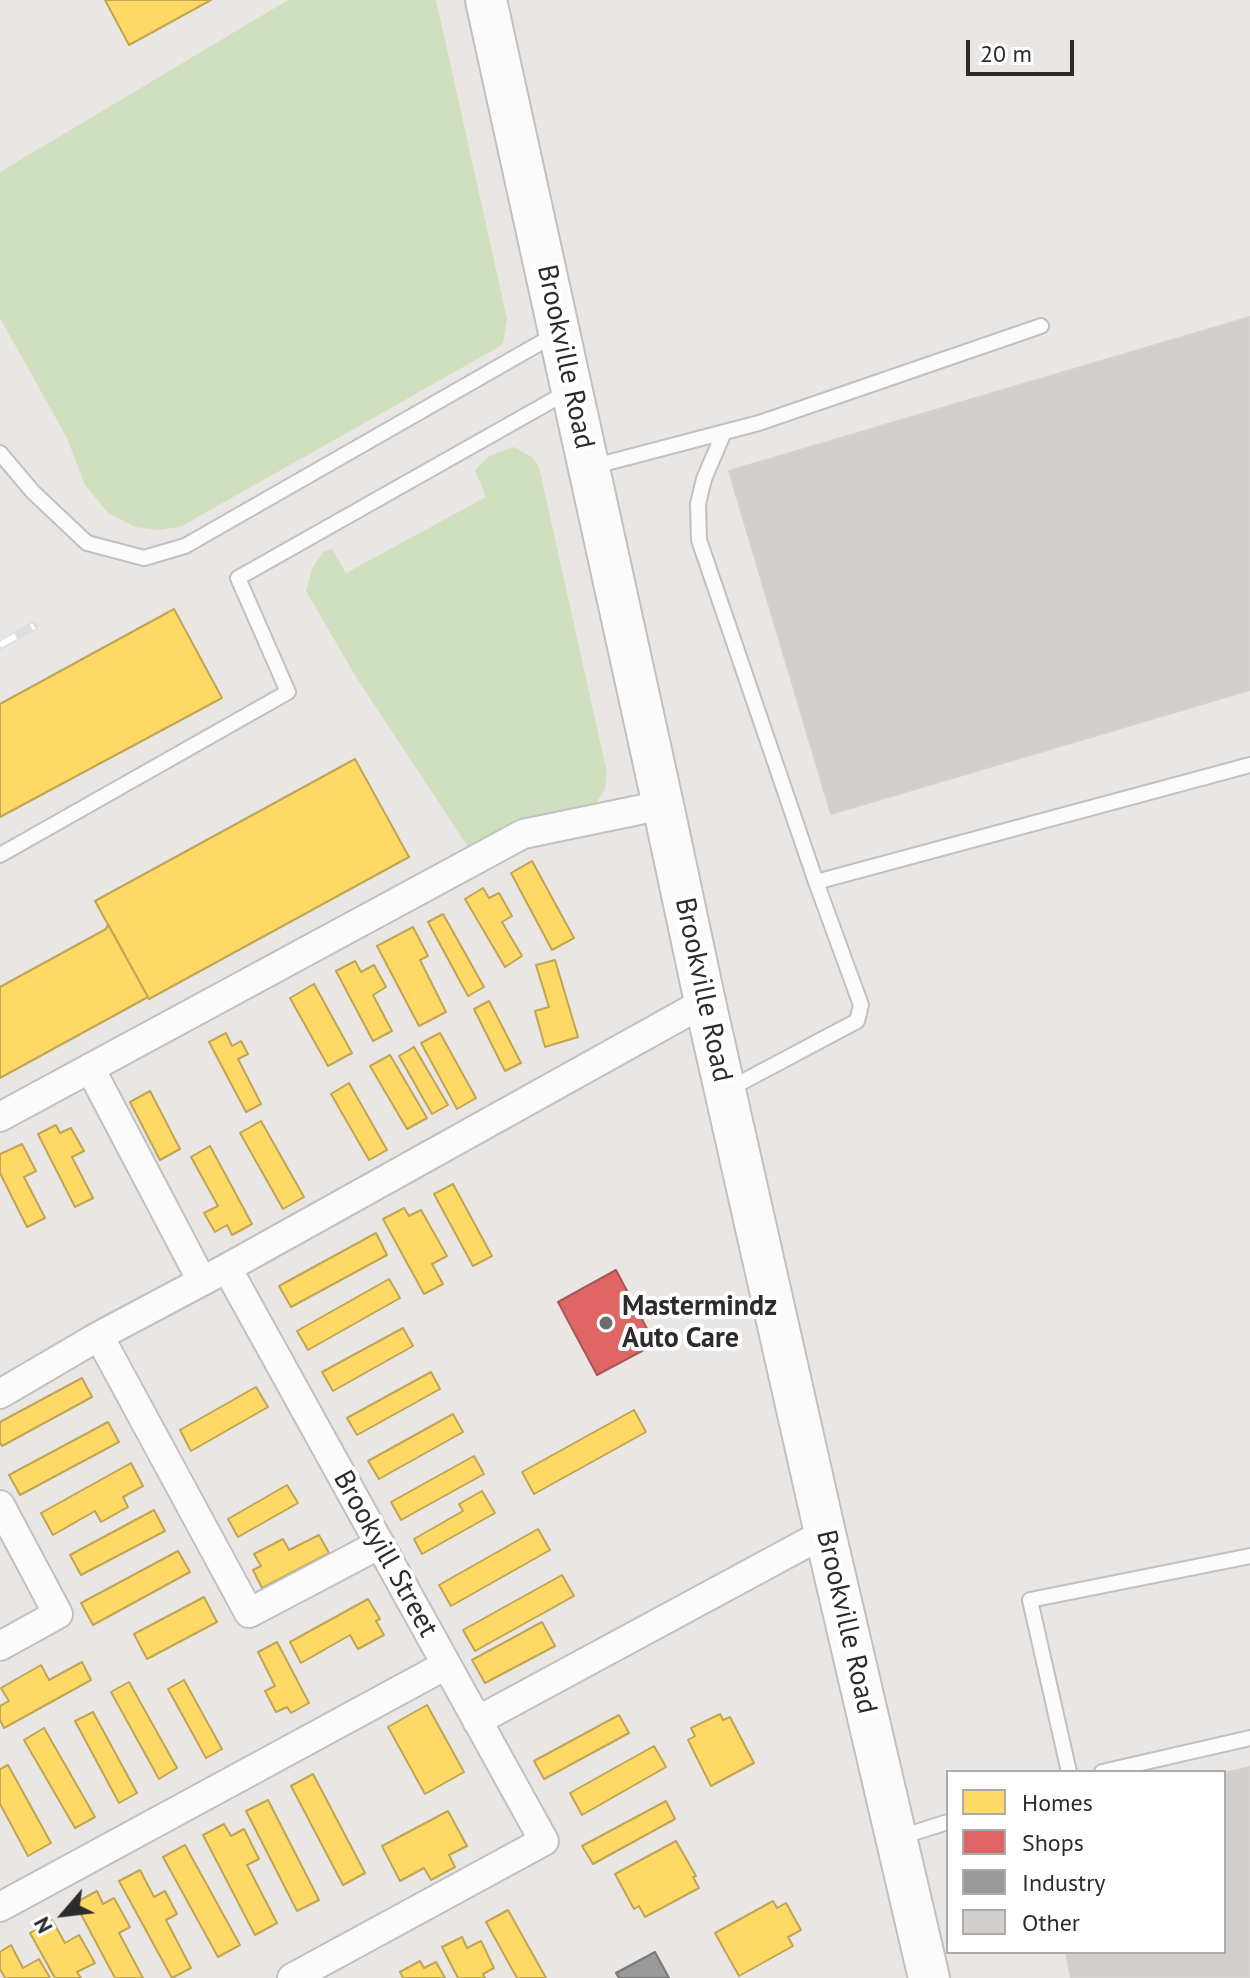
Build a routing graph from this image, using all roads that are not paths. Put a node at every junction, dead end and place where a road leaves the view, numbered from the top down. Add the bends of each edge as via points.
1 (486, 0) edge
2 (1041, 326) dead end
3 (559, 332) junction
4 (572, 389) junction
5 (724, 432) junction
6 (0, 453) edge
7 (589, 468) junction
8 (1250, 765) edge
9 (663, 805) junction
10 (0, 855) edge
11 (816, 882) junction
12 (705, 1002) junction
13 (90, 1068) junction
14 (725, 1092) junction
15 (0, 1117) edge
16 (227, 1268) junction
17 (202, 1281) junction
18 (99, 1336) junction
19 (0, 1394) edge
20 (0, 1505) edge
21 (825, 1533) junction
22 (380, 1544) junction
23 (1250, 1556) edge
24 (0, 1646) edge
25 (446, 1665) junction
26 (477, 1721) junction
27 (1250, 1738) edge
28 (1069, 1770) edge
29 (1111, 1770) edge
30 (946, 1823) edge
31 (897, 1838) junction
32 (0, 1907) edge
33 (292, 1978) edge
34 (929, 1978) edge

1 - 3 main road, Brookville Road
2 - 5 lane
3 - 4 main road, Brookville Road
3 - 6 lane via 185,546 144,558 87,543
4 - 7 main road, Brookville Road
4 - 10 lane via 238,578 288,692
5 - 7 lane
5 - 11 lane via 698,504 699,540
7 - 9 main road, Brookville Road
8 - 11 lane
9 - 12 main road, Brookville Road
9 - 13 street via 523,834
11 - 14 lane via 861,1005 857,1021
12 - 14 main road, Brookville Road
12 - 16 street
13 - 15 street
13 - 17 street
14 - 21 main road, Brookville Road
16 - 17 street
16 - 22 street, Brookyill Street
17 - 18 street
18 - 19 street
18 - 22 street via 249,1613
20 - 24 street via 58,1614
21 - 26 street
21 - 31 main road, Brookville Road
22 - 25 street, Brookyill Street
23 - 28 lane via 1030,1600
25 - 26 street, Brookyill Street
25 - 32 street
26 - 33 street, Brookyill Street via 544,1841
27 - 29 lane
30 - 31 lane
31 - 34 main road, Brookville Road

